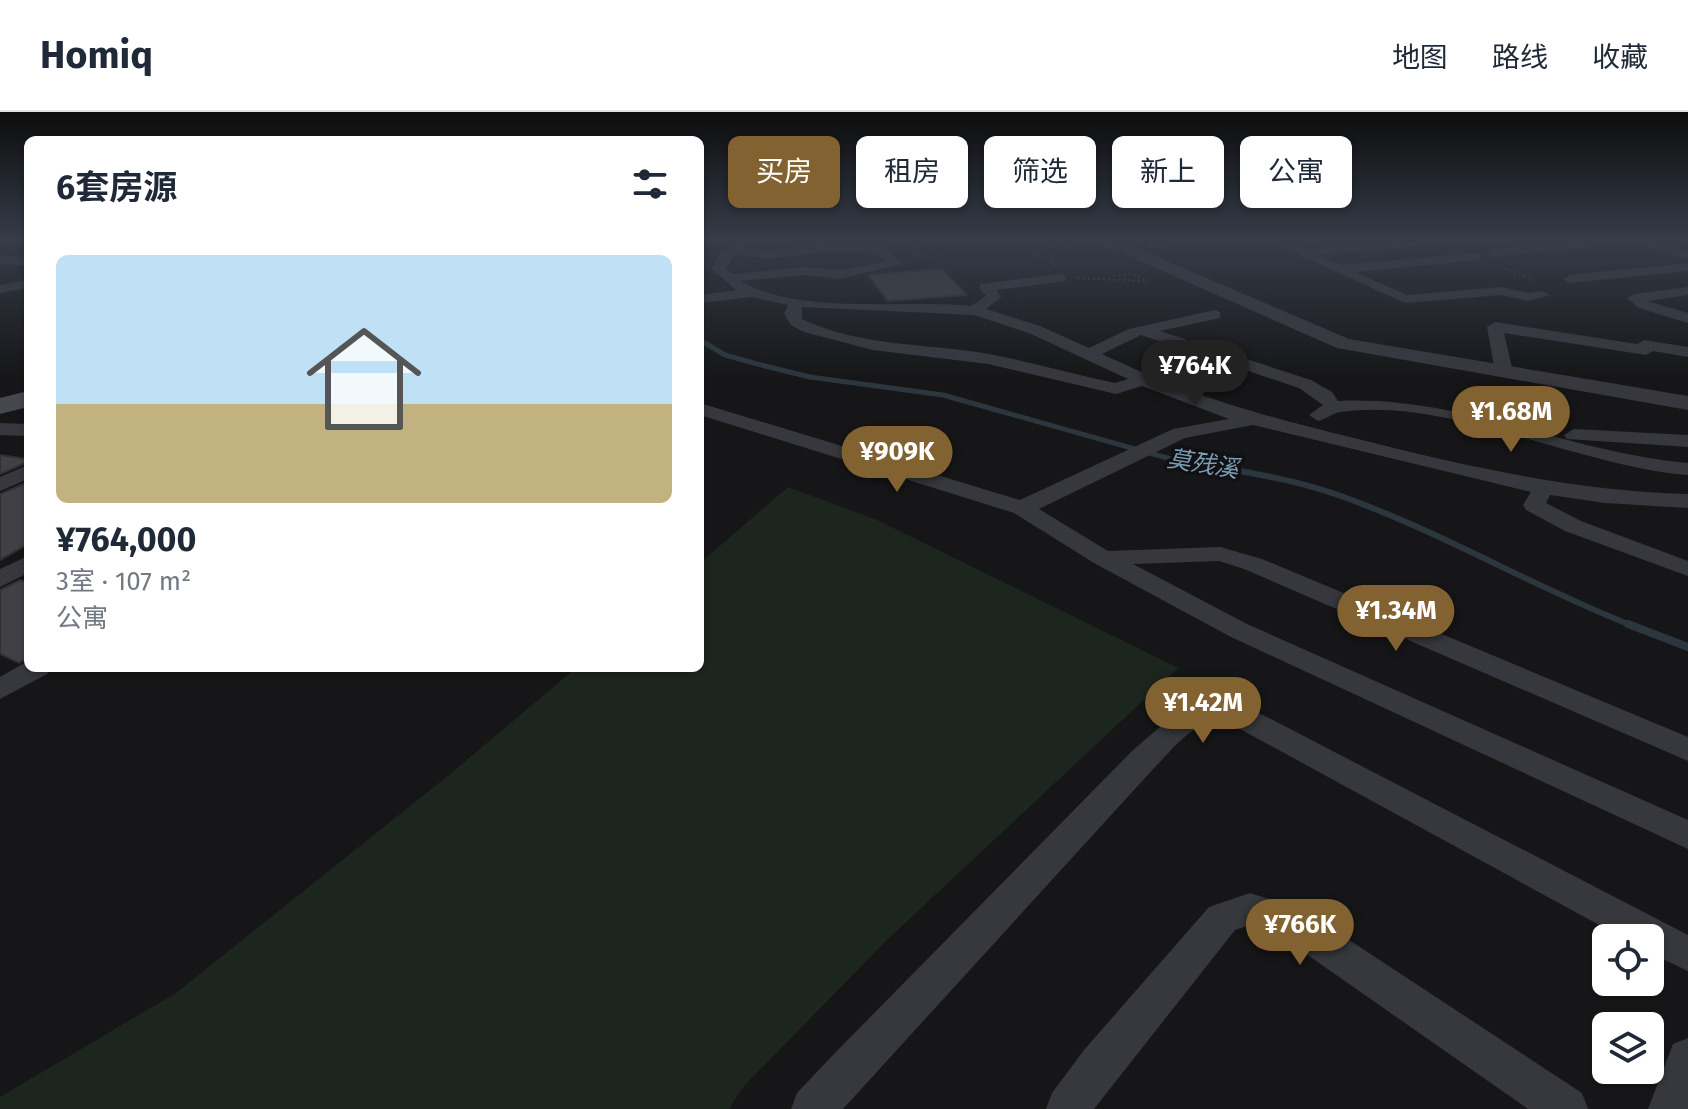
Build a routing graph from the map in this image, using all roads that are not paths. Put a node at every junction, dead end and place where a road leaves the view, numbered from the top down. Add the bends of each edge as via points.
1 (742, 286) edge
2 (992, 286) edge
3 (1210, 286) edge
4 (1373, 286) edge
5 (1688, 291) edge
6 (754, 292) junction
7 (1543, 295) dead end
8 (704, 298) edge
9 (797, 302) junction
10 (974, 311) junction
11 (1215, 315) dead end
12 (1688, 318) edge
13 (1143, 331) junction
14 (1688, 352) edge
15 (1091, 353) junction
16 (1504, 372) junction
17 (1143, 380) junction
18 (24, 392) edge
19 (0, 398) edge
20 (24, 400) edge
21 (1688, 403) edge
22 (0, 406) edge
23 (1333, 407) junction
24 (704, 410) edge
25 (1257, 419) junction
26 (0, 429) edge
27 (1291, 429) junction
28 (24, 430) edge
29 (1531, 437) junction
30 (1688, 441) edge
31 (24, 461) edge
32 (1688, 469) edge
33 (0, 473) edge
34 (24, 473) edge
35 (0, 485) edge
36 (1543, 489) junction
37 (1688, 501) edge
38 (1022, 508) junction
39 (1657, 557) junction
40 (1103, 558) junction
41 (1688, 561) edge
42 (24, 565) edge
43 (1688, 569) edge
44 (0, 580) edge
45 (30, 672) edge
46 (0, 689) edge
47 (1688, 750) edge
48 (1688, 835) edge
49 (1688, 954) edge
50 (1688, 1059) edge
51 (813, 1109) edge
52 (1068, 1109) edge
53 (1566, 1109) edge
54 (1670, 1109) edge

1 - 6 street
2 - 10 street via 986,287 994,297
3 - 16 street via 1331,340
4 - 7 street via 1405,299 1501,291
5 - 12 street via 1634,298
6 - 8 street
6 - 9 street
9 - 10 street
9 - 17 street via 792,314 796,322 885,347 988,359 1116,389
10 - 15 street
11 - 13 street
13 - 15 street
13 - 23 street via 1305,384 1326,396
14 - 16 street via 1495,327
15 - 17 street
16 - 21 street
17 - 25 street via 1203,405
18 - 19 main road
20 - 22 main road
23 - 27 street
23 - 29 street via 1373,404 1460,416
24 - 38 street
25 - 27 street
25 - 38 street via 1180,433
26 - 28 street
27 - 36 street
29 - 30 street
29 - 32 street
31 - 33 street
34 - 35 street
36 - 37 street
36 - 39 street via 1534,505 1573,526
38 - 40 street
39 - 41 street
39 - 43 street
40 - 47 street via 1220,554 1253,564
40 - 48 street via 1238,630
42 - 44 street
45 - 46 street
49 - 51 street via 1270,732 1232,713 1212,710 1185,722 1103,801 943,965
50 - 54 street
52 - 53 street via 1222,918 1250,909 1292,923

